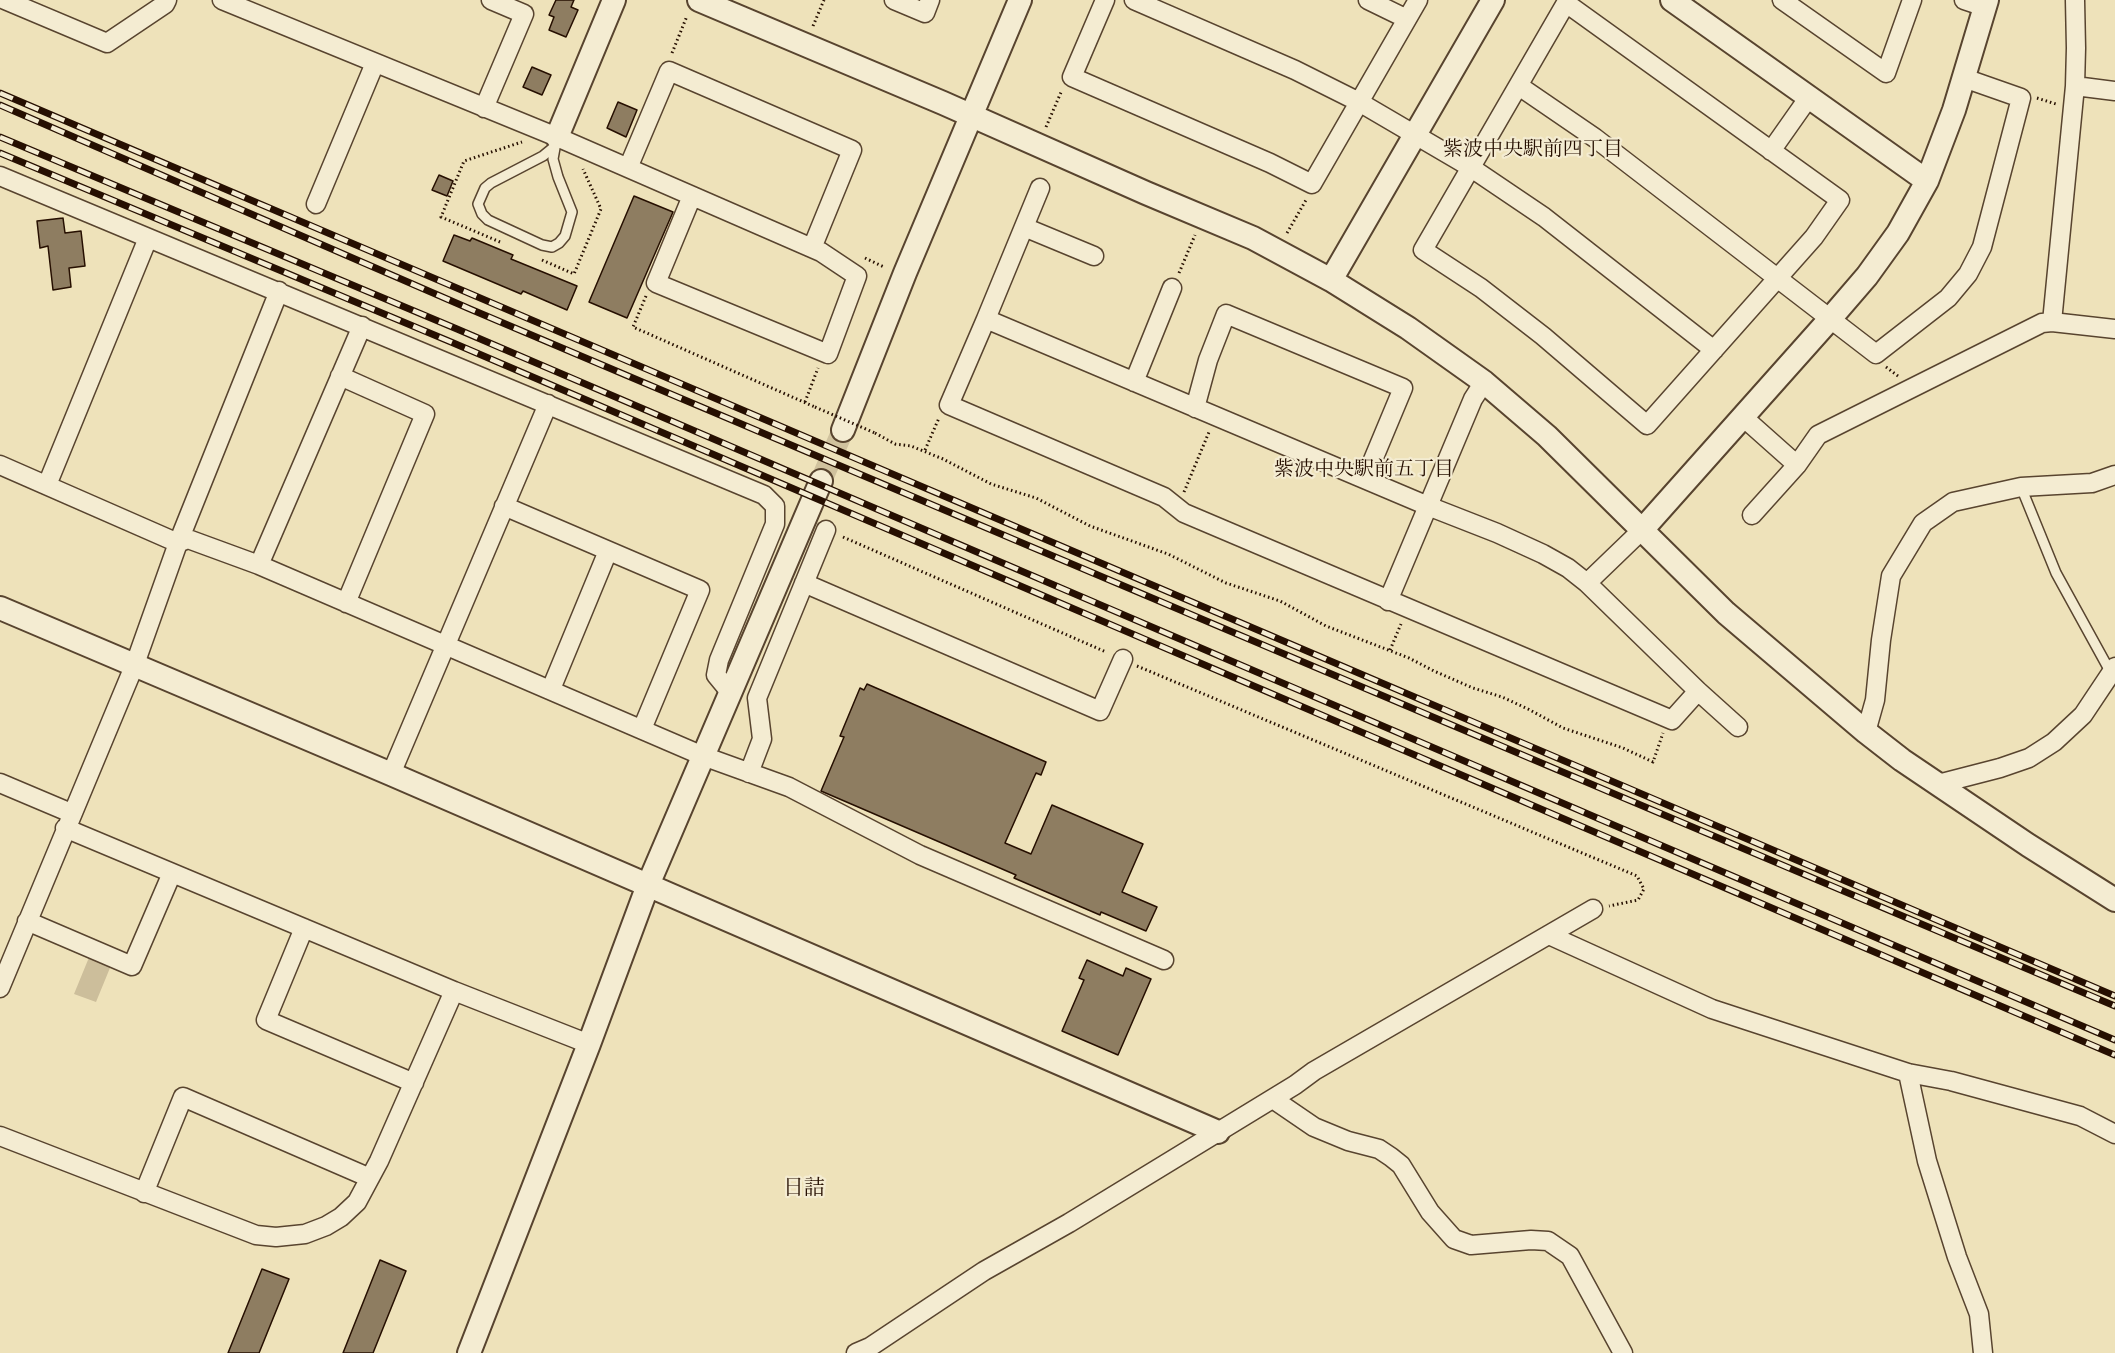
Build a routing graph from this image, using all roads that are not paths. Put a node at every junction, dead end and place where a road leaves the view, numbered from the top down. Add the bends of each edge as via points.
1 (5, 0) edge
2 (167, 0) edge
3 (222, 0) edge
4 (491, 0) edge
5 (614, 0) edge
6 (894, 0) edge
7 (930, 0) edge
8 (1020, 0) edge
9 (1105, 0) edge
10 (1134, 0) edge
11 (1368, 0) edge
12 (1418, 0) edge
13 (1493, 0) edge
14 (1672, 0) edge
15 (1782, 0) edge
16 (1912, 0) edge
17 (2075, 0) edge
18 (1979, 2) edge
19 (693, 8) edge
20 (1407, 18) junction
21 (375, 63) junction
22 (1964, 78) junction
23 (2074, 86) junction
24 (1519, 87) junction
25 (2115, 91) edge
26 (1809, 97) junction
27 (1359, 102) junction
28 (484, 108) junction
29 (971, 115) junction
30 (1415, 135) junction
31 (556, 142) junction
32 (1771, 151) junction
33 (1470, 167) junction
34 (628, 168) junction
35 (0, 176) edge
36 (1927, 181) junction
37 (1040, 188) dead end
38 (692, 196) junction
39 (316, 204) dead end
40 (1024, 227) junction
41 (148, 237) junction
42 (812, 248) junction
43 (1094, 256) dead end
44 (1778, 278) junction
45 (1331, 280) junction
46 (1172, 288) road end
47 (279, 291) junction
48 (1830, 319) junction
49 (986, 320) junction
50 (2052, 322) junction
51 (362, 326) junction
52 (2115, 329) edge
53 (1714, 350) junction
54 (340, 376) junction
55 (1134, 382) junction
56 (1484, 382) junction
57 (548, 404) junction
58 (1195, 408) junction
59 (1743, 417) junction
60 (843, 430) tunnel mouth
61 (0, 465) edge
62 (1797, 465) junction
63 (2115, 476) edge
64 (1365, 479) junction
65 (821, 481) tunnel mouth
66 (47, 485) junction
67 (2021, 487) junction
68 (504, 506) junction
69 (1428, 506) junction
70 (1752, 515) dead end
71 (826, 530) road end
72 (1642, 530) junction
73 (178, 543) junction
74 (608, 551) junction
75 (259, 566) junction
76 (804, 583) junction
77 (1587, 583) junction
78 (1388, 601) junction
79 (346, 603) junction
80 (0, 608) edge
81 (445, 645) junction
82 (1123, 659) road end
83 (135, 664) junction
84 (2113, 670) edge
85 (551, 689) junction
86 (1698, 691) junction
87 (730, 692) junction
88 (1738, 727) dead end
89 (642, 729) junction
90 (1866, 732) junction
91 (703, 756) junction
92 (749, 773) junction
93 (391, 774) junction
94 (0, 783) edge
95 (1938, 784) junction
96 (68, 821) junction
97 (172, 873) junction
98 (648, 885) junction
99 (2115, 900) edge
100 (1593, 909) road end
101 (27, 921) junction
102 (304, 928) junction
103 (1549, 935) junction
104 (1164, 960) dead end
105 (0, 988) edge
106 (454, 991) junction
107 (589, 1044) junction
108 (1908, 1073) junction
109 (414, 1083) junction
110 (1273, 1098) junction
111 (1218, 1132) junction
112 (2115, 1134) edge
113 (0, 1136) edge
114 (370, 1178) junction
115 (144, 1193) junction
116 (469, 1353) edge
117 (856, 1353) edge
118 (1623, 1353) edge
119 (1983, 1353) edge

1 - 2 street via 107,43
3 - 21 street
4 - 28 street via 524,14
5 - 31 street
6 - 7 street via 925,13
8 - 29 street
9 - 27 street via 1072,77 1312,184
10 - 27 street
11 - 20 street
12 - 20 street
13 - 30 street
14 - 26 street
15 - 16 street via 1886,73
17 - 23 street
18 - 22 street
19 - 29 street
20 - 27 street
21 - 28 street
21 - 39 street
22 - 36 street
22 - 48 street via 2021,98 1982,247 1968,274 1948,298 1876,354
23 - 25 street
23 - 50 street
24 - 32 street via 1566,3
24 - 33 street
24 - 44 street via 1595,138
26 - 32 street
26 - 36 street
27 - 30 street
28 - 31 street
29 - 45 street via 1253,238
29 - 60 street
30 - 33 street
30 - 45 street
31 - 31 lane via 553,159 572,212 565,236 552,247 488,220 478,204 491,183 543,156
31 - 34 street
32 - 44 street via 1840,200
33 - 53 street via 1544,217
33 - 53 street via 1423,250 1543,336 1647,425
34 - 38 street
34 - 42 street via 669,71 852,150
35 - 41 street
36 - 48 street via 1898,233
37 - 40 street
38 - 42 street
38 - 42 street via 656,283 828,354 857,276
40 - 43 street
40 - 49 street
41 - 47 street
41 - 66 street
44 - 48 street
44 - 53 street
45 - 56 street
46 - 55 street
47 - 51 street
47 - 73 street
48 - 59 street
49 - 55 street
49 - 78 street via 949,405 1164,497 1184,513
50 - 52 street
50 - 62 street via 2042,323 1818,435
51 - 54 street
51 - 57 street
54 - 75 street
54 - 79 street via 425,414
55 - 58 street
56 - 69 street via 1473,399
56 - 72 street via 1547,436
57 - 68 street
57 - 87 street via 764,495 775,506 775,524 719,660 716,675
58 - 64 street
58 - 64 street via 1226,314 1403,388
59 - 62 street
59 - 72 street
61 - 66 street
62 - 70 street
63 - 67 street via 2092,483
64 - 69 street
65 - 87 street
66 - 73 street
67 - 84 lane via 2056,573
67 - 90 street via 1953,502 1923,523 1891,576 1875,700
68 - 74 street
68 - 81 street
69 - 77 street via 1543,554
69 - 78 street
71 - 76 street
72 - 77 street
72 - 90 street via 1726,613
73 - 75 street via 188,539
73 - 83 street
74 - 85 street
74 - 89 street via 700,590
75 - 79 street
76 - 82 street via 1100,711
76 - 92 street via 757,698 762,739
77 - 86 street
78 - 86 street via 1672,720
79 - 81 street
80 - 83 street
81 - 85 street
81 - 93 street
83 - 93 street
83 - 96 street
84 - 95 street via 2083,715 2038,753 2000,768
85 - 89 street
86 - 88 street
87 - 91 street
89 - 91 street
90 - 95 street
91 - 92 street
91 - 98 street
92 - 104 street via 789,787 920,855
93 - 98 street
94 - 96 street
95 - 99 street
96 - 97 street
96 - 101 street
97 - 101 street via 132,966
97 - 102 street
98 - 107 street
98 - 111 street
100 - 103 street
101 - 105 street
102 - 106 street
102 - 109 street via 266,1020
103 - 108 street via 1712,1009
103 - 110 street
106 - 107 street
106 - 109 street
107 - 116 street
108 - 112 street via 2080,1116
108 - 119 street via 1927,1161 1979,1314
109 - 114 street
110 - 111 street
110 - 118 street via 1314,1127 1379,1149 1391,1157 1401,1165 1430,1212 1454,1239 1471,1245 1548,1241 1570,1256
111 - 117 street via 984,1271
113 - 115 street
114 - 115 street via 357,1203 341,1217 305,1234 276,1238 226,1226
114 - 115 street via 183,1097

